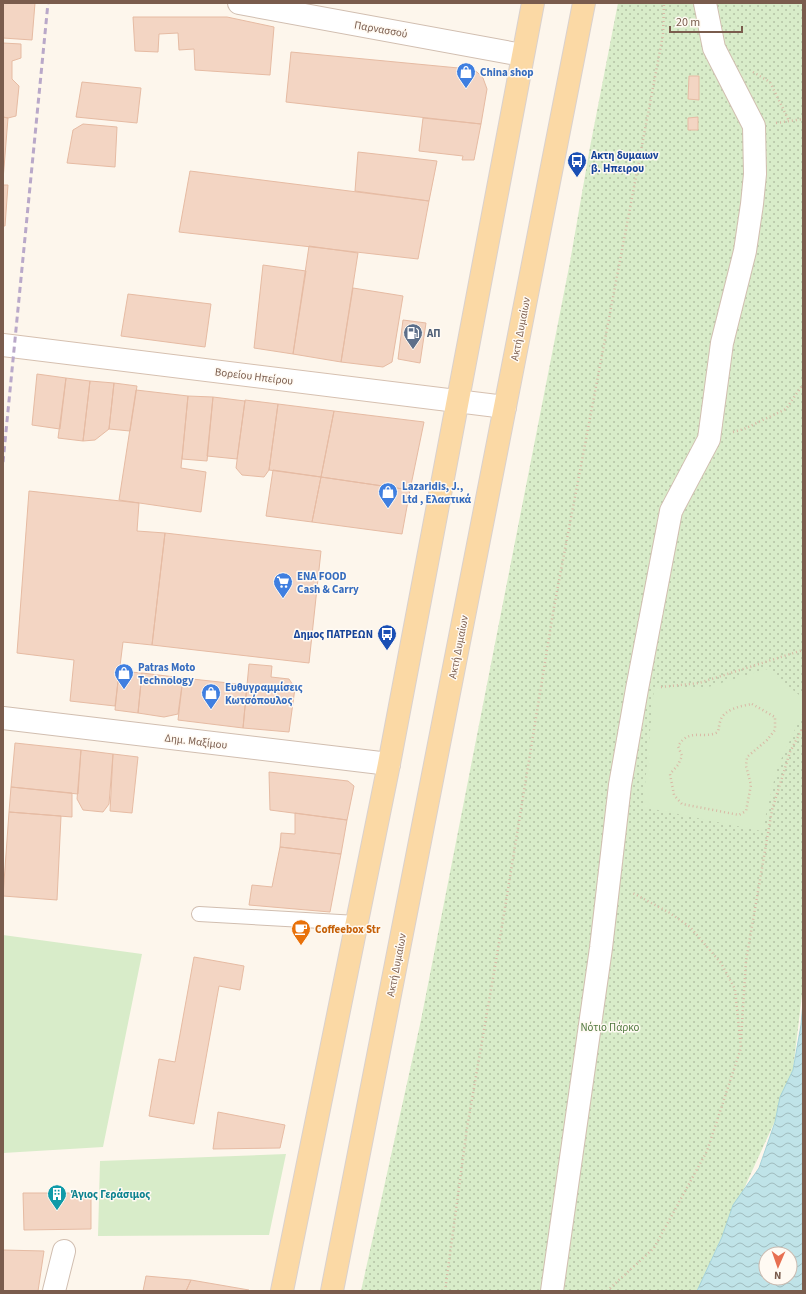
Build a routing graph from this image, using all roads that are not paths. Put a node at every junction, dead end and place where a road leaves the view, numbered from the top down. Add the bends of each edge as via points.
1 (239, 3) edge
2 (533, 3) edge
3 (584, 3) edge
4 (705, 3) edge
5 (522, 55) junction
6 (3, 345) edge
7 (457, 401) junction
8 (505, 407) junction
9 (3, 718) edge
10 (389, 764) junction
11 (199, 914) dead end
12 (357, 923) junction
13 (64, 1251) dead end
14 (54, 1291) edge
15 (282, 1291) edge
16 (332, 1291) edge
17 (552, 1291) edge

1 - 5 street, Παρνασσού
2 - 5 main road
3 - 8 main road, Ακτή Δυμαίων
4 - 17 street via 714,48 754,126 755,174 745,251 722,344 709,439 671,511 637,689 620,785 601,948
5 - 7 main road
6 - 7 street, Βορείου Ηπείρου
7 - 8 street, Βορείου Ηπείρου
7 - 10 main road
8 - 16 main road, Ακτή Δυμαίων
9 - 10 street, Δημ. Μαξίμου
10 - 12 main road
11 - 12 lane
12 - 15 main road
13 - 14 street

